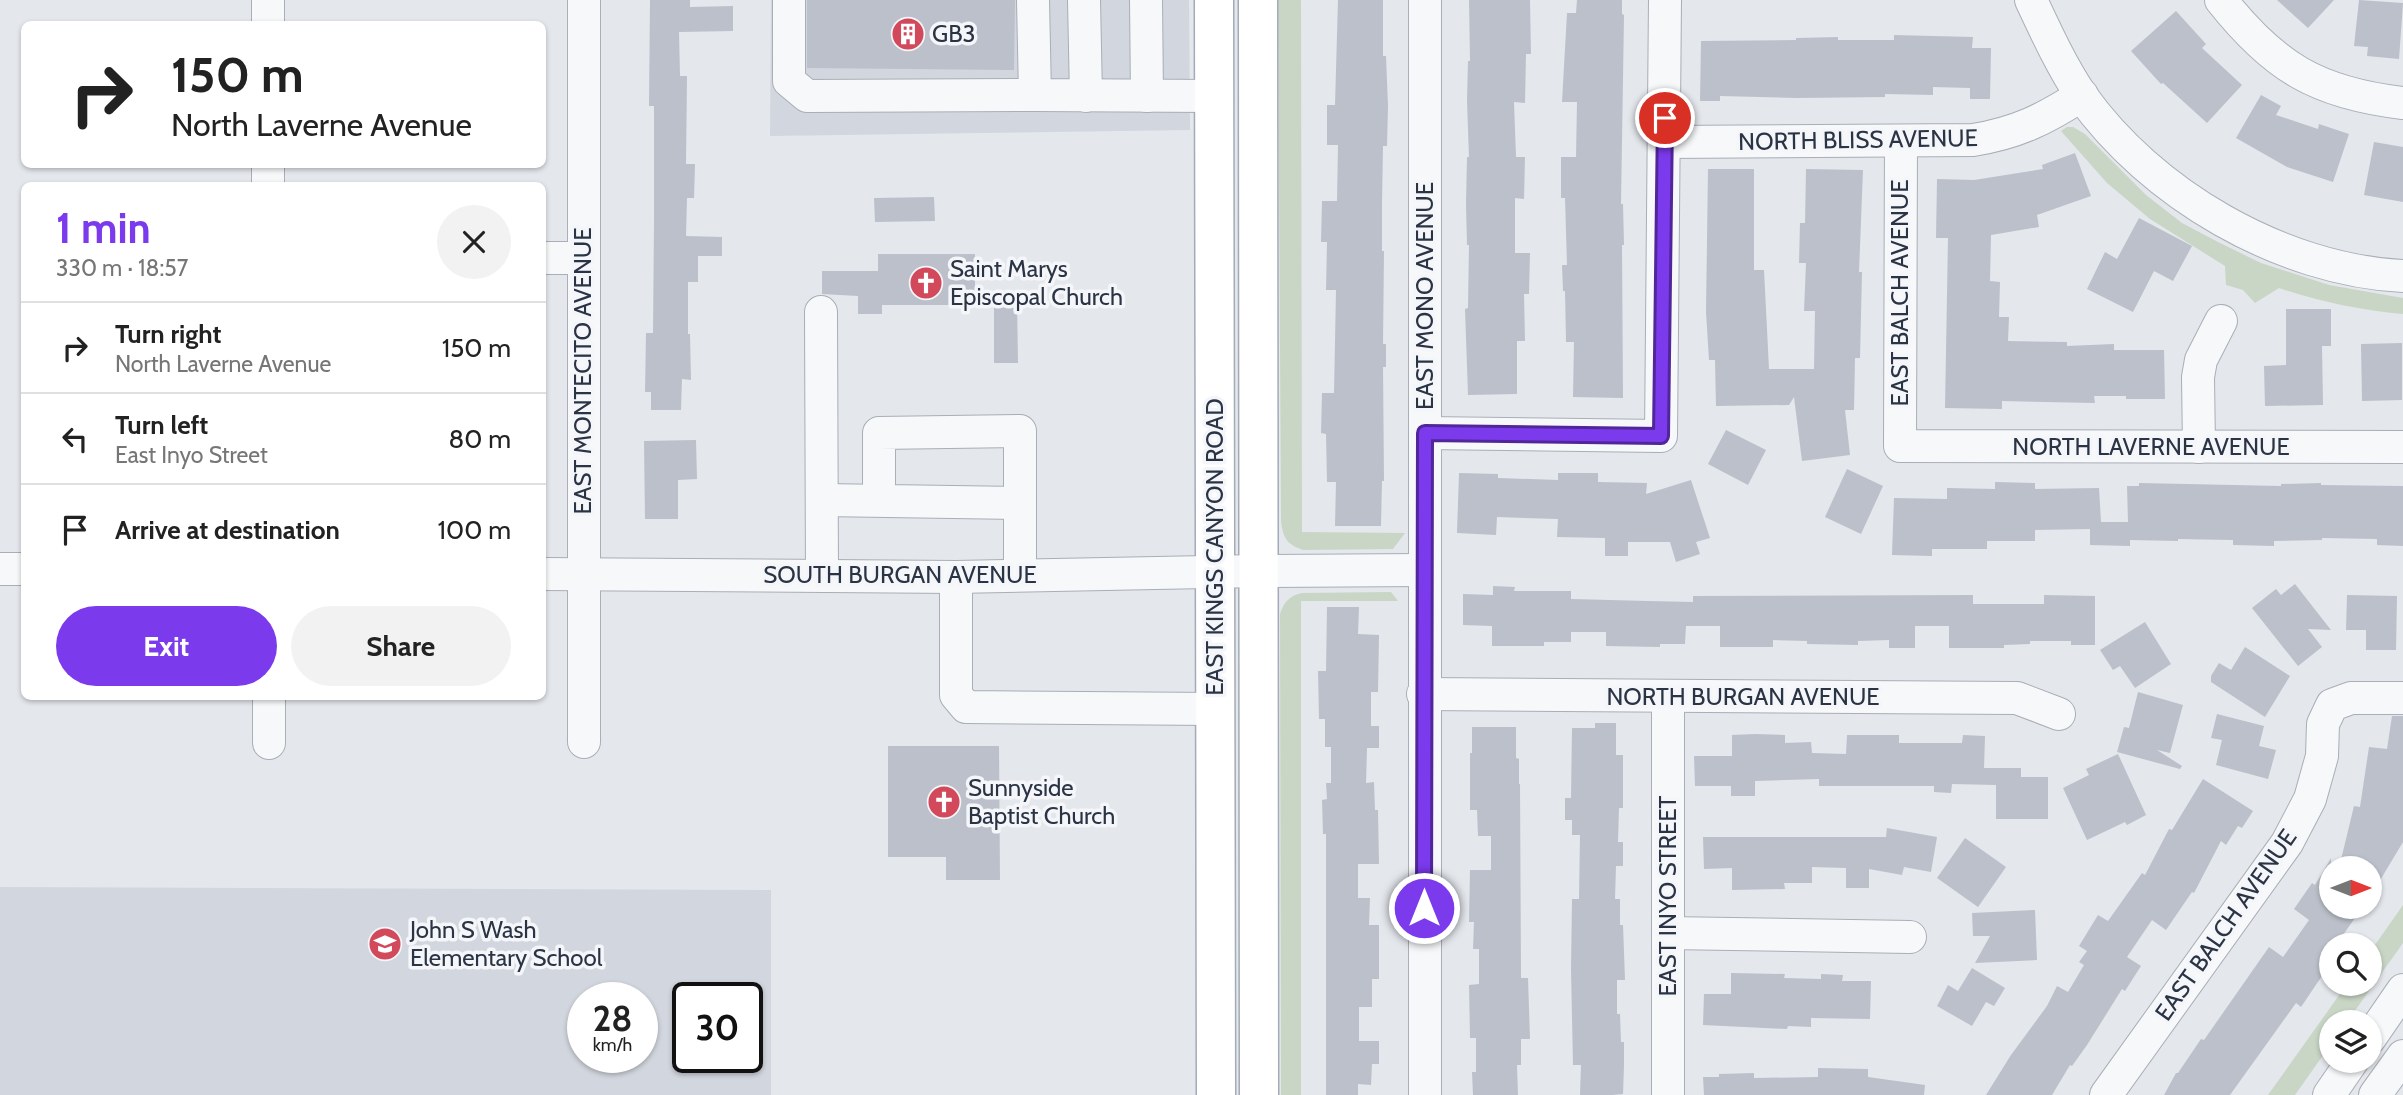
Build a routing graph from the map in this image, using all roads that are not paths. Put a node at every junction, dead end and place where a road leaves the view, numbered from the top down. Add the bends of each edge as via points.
1 (268, 0) edge
2 (584, 0) edge
3 (789, 0) edge
4 (1033, 0) edge
5 (1084, 0) edge
6 (1146, 0) edge
7 (1214, 0) edge
8 (1237, 0) edge
9 (1258, 0) edge
10 (1425, 0) edge
11 (1665, 0) edge
12 (2031, 0) edge
13 (2221, 0) edge
14 (268, 21) edge
15 (1035, 95) junction
16 (2082, 95) junction
17 (1086, 96) junction
18 (1147, 96) junction
19 (1214, 96) junction
20 (2403, 103) edge
21 (1258, 138) junction
22 (1901, 141) junction
23 (1665, 142) junction
24 (546, 258) edge
25 (583, 258) junction
26 (2403, 276) edge
27 (821, 312) dead end
28 (2221, 321) dead end
29 (1425, 433) junction
30 (1900, 446) joint
31 (2199, 447) junction
32 (2403, 447) edge
33 (822, 500) junction
34 (879, 501) junction
35 (1020, 503) junction
36 (0, 569) edge
37 (21, 569) edge
38 (1423, 570) junction
39 (1216, 571) junction
40 (1258, 571) junction
41 (546, 574) edge
42 (582, 575) junction
43 (1020, 575) junction
44 (822, 576) junction
45 (956, 577) junction
46 (1423, 694) junction
47 (1668, 696) junction
48 (2403, 698) edge
49 (269, 700) edge
50 (1215, 709) junction
51 (2059, 714) dead end
52 (584, 742) dead end
53 (269, 743) dead end
54 (1668, 933) junction
55 (1910, 937) dead end
56 (2403, 990) edge
57 (2382, 1021) edge
58 (2403, 1056) edge
59 (2344, 1073) edge
60 (1216, 1095) edge
61 (1259, 1095) edge
62 (1424, 1095) edge
63 (1668, 1095) edge
64 (2106, 1095) edge
65 (2329, 1095) edge
66 (2375, 1095) edge

1 - 14 street
2 - 25 street, EAST MONTECITO AVENUE
3 - 15 street via 789,81 807,96
4 - 15 street
5 - 17 street
6 - 18 street
7 - 19 main road, EAST KINGS CANYON ROAD
8 - 21 main road via 1237,61
9 - 21 main road, EAST KINGS CANYON ROAD
10 - 29 street, EAST MONO AVENUE
11 - 23 street
12 - 16 street
13 - 20 street via 2259,44 2314,81 2342,92
15 - 17 street
16 - 22 street, NORTH BLISS AVENUE via 2031,125 2002,135
16 - 26 street via 2130,153 2200,207 2288,251 2343,267
17 - 18 street
18 - 19 street
19 - 39 main road, EAST KINGS CANYON ROAD
21 - 40 main road, EAST KINGS CANYON ROAD
22 - 23 street, NORTH BLISS AVENUE
22 - 30 street, EAST BALCH AVENUE
23 - 29 street via 1661,436
24 - 25 street
25 - 42 street, EAST MONTECITO AVENUE
27 - 33 street
28 - 31 street via 2201,360 2198,377
29 - 38 street, EAST MONO AVENUE
30 - 31 street, NORTH LAVERNE AVENUE
31 - 32 street, NORTH LAVERNE AVENUE
33 - 34 street
33 - 44 street
34 - 35 street
34 - 35 street via 879,433 1020,431
35 - 43 street
36 - 37 street
38 - 40 street
38 - 46 street, EAST MONO AVENUE
39 - 40 street, SOUTH BURGAN AVENUE
39 - 43 street, SOUTH BURGAN AVENUE
39 - 50 main road, EAST KINGS CANYON ROAD
40 - 61 main road, EAST KINGS CANYON ROAD
41 - 42 street, SOUTH BURGAN AVENUE
42 - 44 street, SOUTH BURGAN AVENUE
42 - 52 street, EAST MONTECITO AVENUE
43 - 45 street, SOUTH BURGAN AVENUE
44 - 45 street, SOUTH BURGAN AVENUE
45 - 50 street via 956,695 966,707
46 - 47 street, NORTH BURGAN AVENUE
46 - 62 street, EAST MONO AVENUE
47 - 51 street, NORTH BURGAN AVENUE via 2017,698
47 - 54 street, EAST INYO STREET
48 - 64 street, EAST BALCH AVENUE via 2351,698 2332,705 2323,724 2322,756 2309,799 2287,843
49 - 53 street
50 - 60 main road, EAST KINGS CANYON ROAD
54 - 55 street
54 - 63 street, EAST INYO STREET
56 - 57 street
58 - 66 street
59 - 65 street

